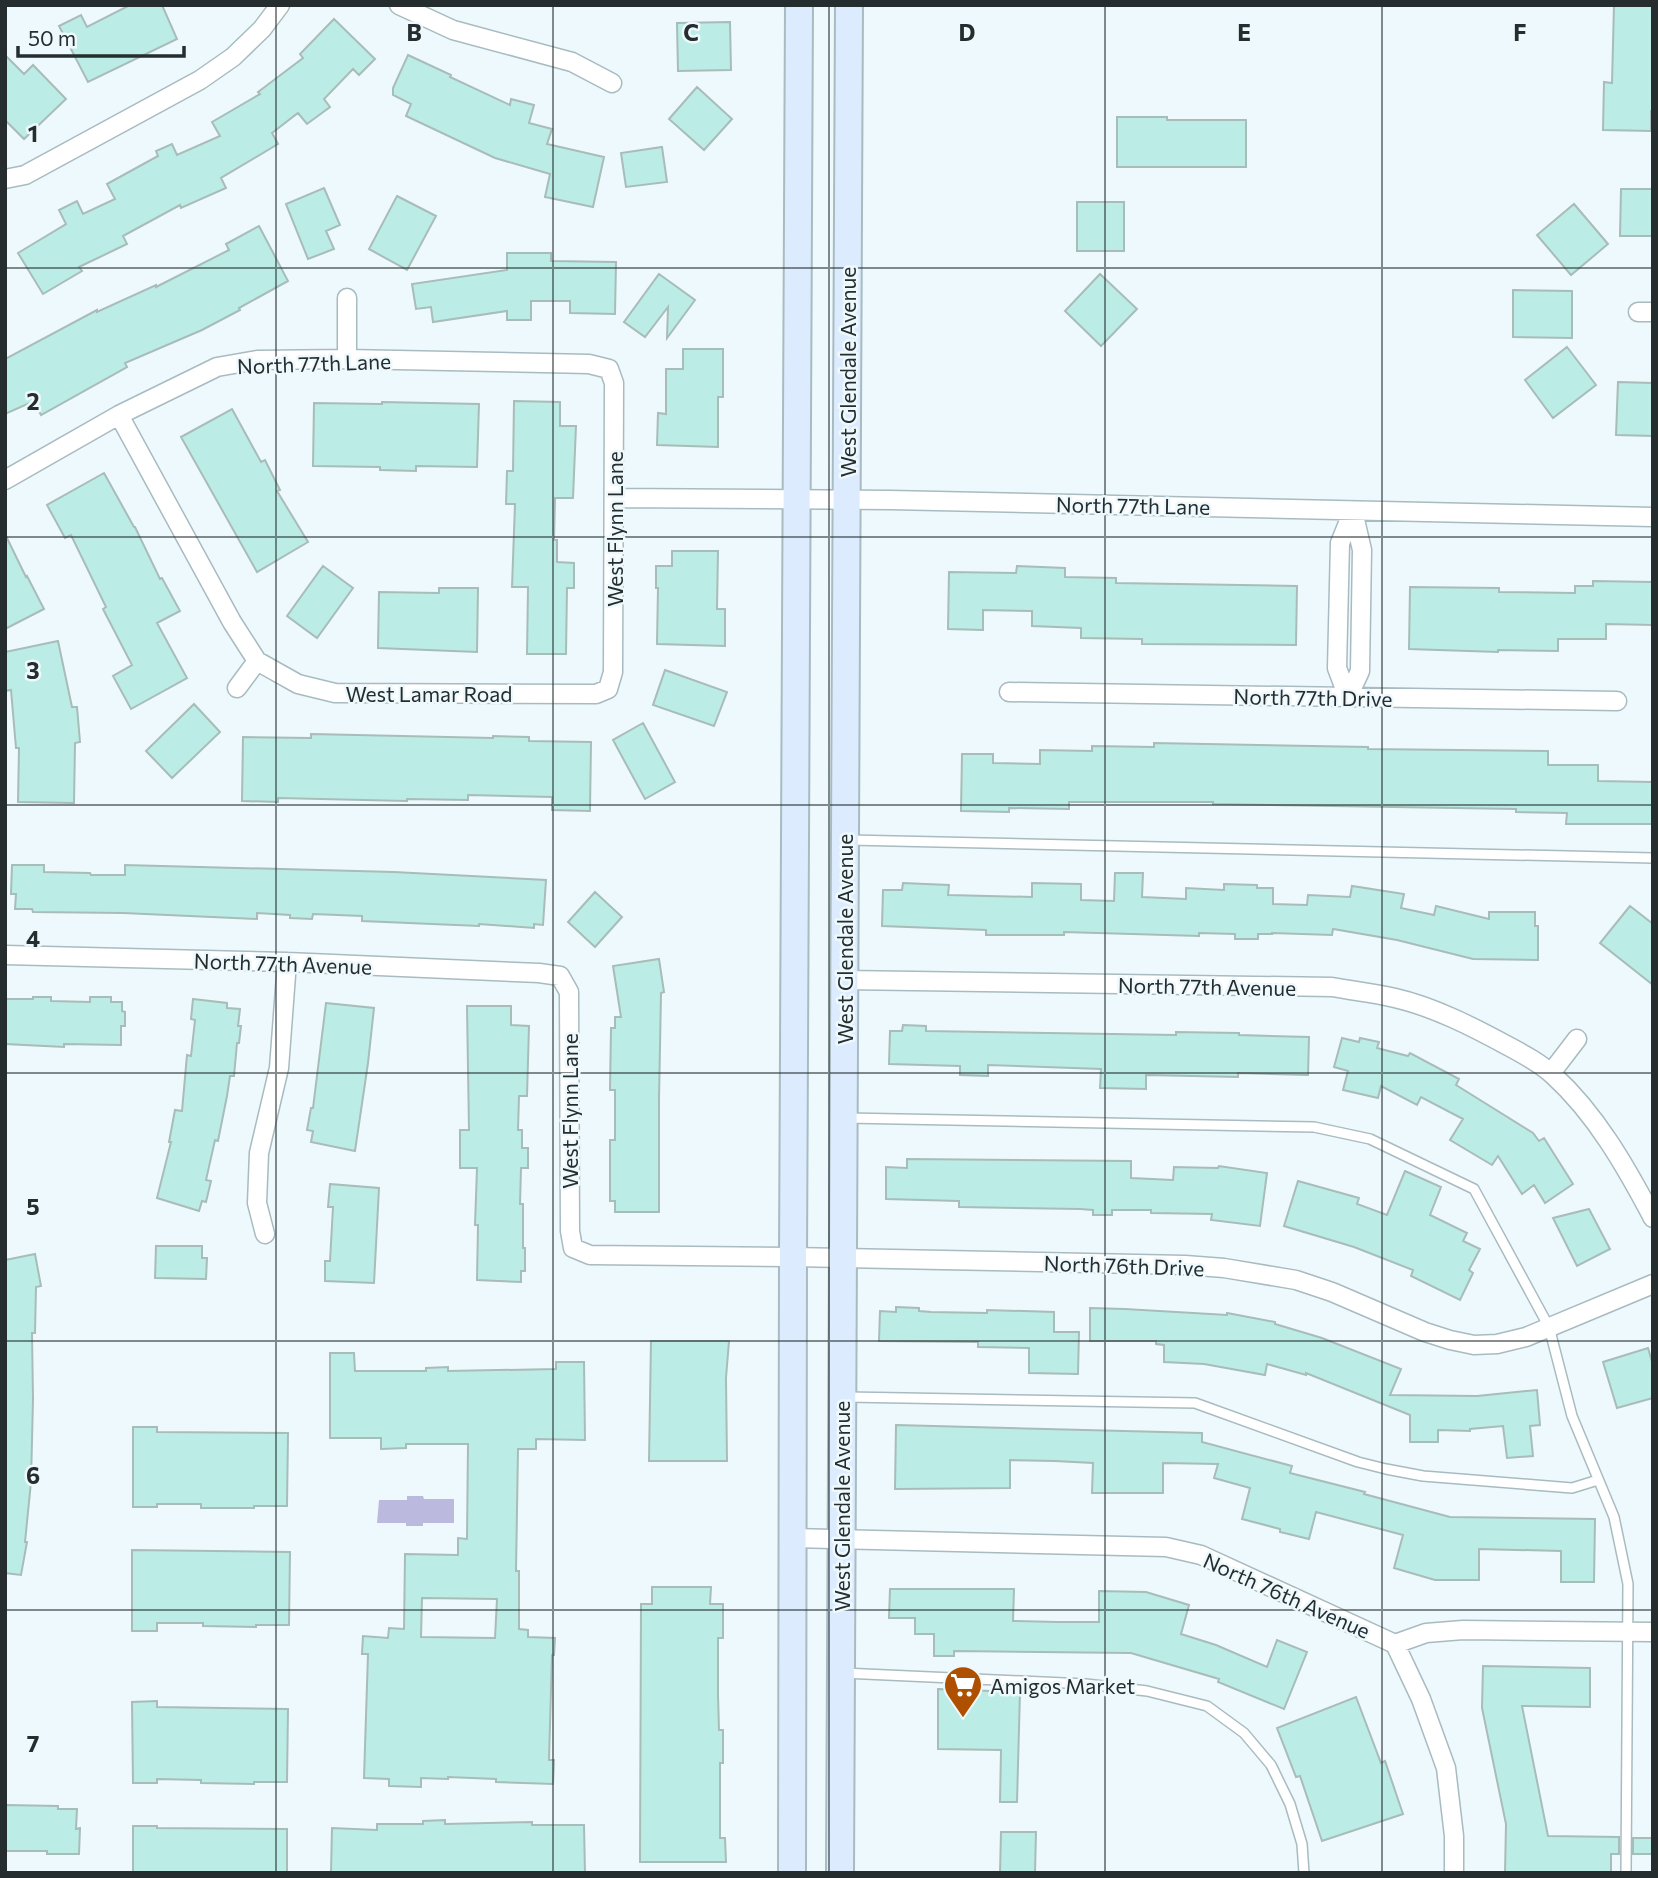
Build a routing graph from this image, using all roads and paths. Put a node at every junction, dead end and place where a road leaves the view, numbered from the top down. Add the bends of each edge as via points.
1 (281, 5) edge
2 (399, 5) edge
3 (799, 5) edge
4 (849, 5) edge
5 (612, 83) dead end
6 (5, 179) edge
7 (347, 298) dead end
8 (347, 359) junction
9 (609, 369) joint
10 (119, 415) junction
11 (5, 480) edge
12 (614, 498) junction
13 (797, 499) junction
14 (846, 499) junction
15 (1353, 510) junction
16 (1653, 517) edge
17 (257, 661) junction
18 (237, 688) dead end
19 (608, 690) joint
20 (1009, 692) dead end
21 (1348, 697) junction
22 (1617, 701) dead end
23 (844, 839) junction
24 (1653, 858) edge
25 (5, 954) edge
26 (287, 962) junction
27 (560, 976) joint
28 (844, 980) junction
29 (1577, 1039) dead end
30 (1551, 1073) junction
31 (844, 1118) junction
32 (1653, 1218) edge
33 (265, 1234) dead end
34 (573, 1248) joint
35 (793, 1257) junction
36 (843, 1258) junction
37 (1653, 1284) edge
38 (1549, 1328) junction
39 (841, 1397) junction
40 (1598, 1480) junction
41 (792, 1538) junction
42 (842, 1538) junction
43 (1628, 1632) junction
44 (1653, 1632) edge
45 (1395, 1644) junction
46 (841, 1673) junction
47 (792, 1873) edge
48 (840, 1873) edge
49 (1304, 1873) edge
50 (1454, 1873) edge
51 (1626, 1873) edge

1 - 6 street via 233,57 200,80 24,175
2 - 5 street via 453,30 572,62
3 - 13 main road
4 - 14 main road, West Glendale Avenue
7 - 8 street
8 - 9 street, North 77th Lane via 589,364
8 - 10 street, North 77th Lane via 257,360 217,367
9 - 12 street, West Flynn Lane via 614,383
10 - 11 street, North 77th Lane
10 - 17 street, West Lamar Road
12 - 13 street, North 77th Lane
12 - 19 street, West Flynn Lane via 613,672
13 - 14 street, North 77th Lane
13 - 35 main road
14 - 15 street, North 77th Lane
14 - 23 main road, West Glendale Avenue
15 - 16 street, North 77th Lane
15 - 21 street via 1362,550 1360,671
17 - 18 street
17 - 19 street, West Lamar Road via 298,684 335,693 596,694
20 - 21 street, North 77th Drive
21 - 22 street, North 77th Drive
23 - 24 lane
23 - 28 main road, West Glendale Avenue
25 - 26 street, North 77th Avenue
26 - 27 street, North 77th Avenue
26 - 33 street via 279,1068 259,1153 257,1203
27 - 34 street, West Flynn Lane via 569,992
28 - 30 street, North 77th Avenue via 1332,988 1427,1008 1488,1035
28 - 31 main road, West Glendale Avenue
29 - 30 street
30 - 32 street, North 77th Avenue via 1596,1124
31 - 36 main road, West Glendale Avenue
31 - 38 lane via 1314,1127 1370,1139 1474,1189
34 - 35 street, North 76th Drive via 590,1255
35 - 36 street, North 76th Drive
35 - 41 main road
36 - 38 street, North 76th Drive via 1224,1268 1296,1280 1425,1332 1474,1345 1497,1344
36 - 39 main road, West Glendale Avenue
37 - 38 street, North 76th Drive
38 - 40 lane via 1572,1416
39 - 40 lane via 1195,1403 1386,1469 1573,1488
39 - 42 main road, West Glendale Avenue
40 - 43 lane via 1614,1517 1629,1584
41 - 42 street, North 76th Avenue
41 - 47 main road
42 - 45 street, North 76th Avenue via 1166,1546 1201,1555
42 - 46 main road, West Glendale Avenue
43 - 44 street, North 76th Avenue
43 - 45 street, North 76th Avenue via 1463,1630 1426,1633
43 - 51 lane
45 - 50 street via 1446,1768
46 - 48 main road, West Glendale Avenue
46 - 49 lane via 1086,1684 1147,1691 1207,1706 1244,1733 1271,1765 1290,1804 1302,1844

